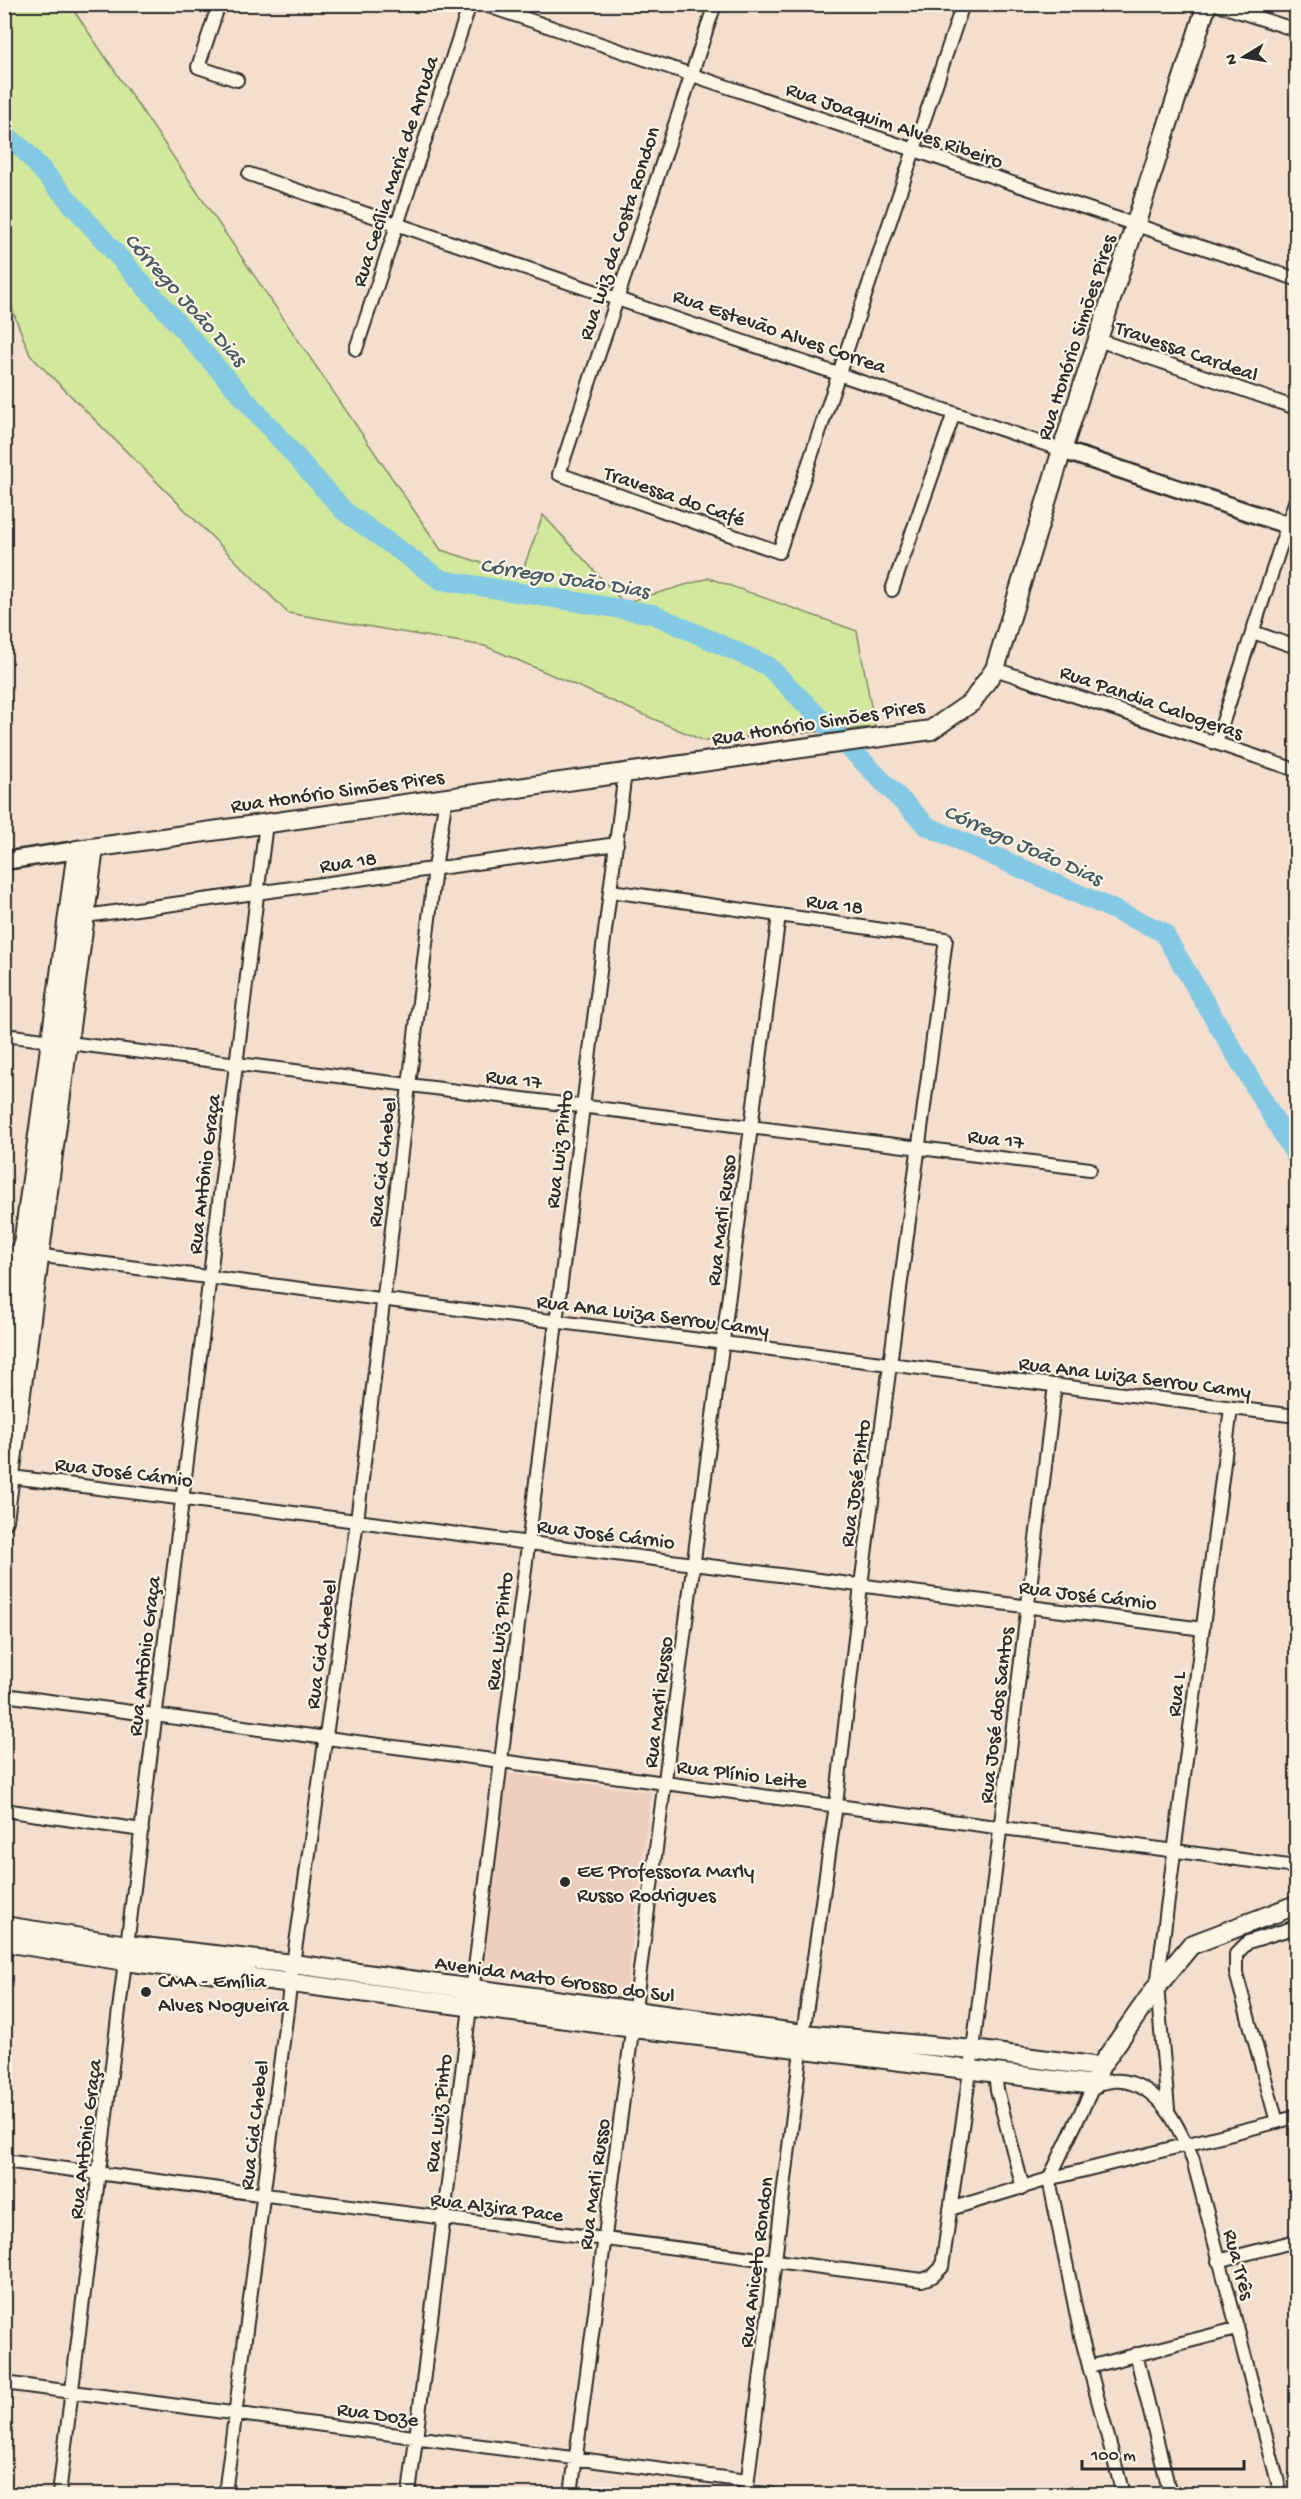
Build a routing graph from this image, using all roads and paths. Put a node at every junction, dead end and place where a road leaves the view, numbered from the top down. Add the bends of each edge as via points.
1 (219, 4) edge
2 (470, 4) edge
3 (482, 4) edge
4 (715, 4) edge
5 (963, 4) edge
6 (1207, 4) edge
7 (1216, 4) edge
8 (1296, 30) edge
9 (691, 75) junction
10 (237, 80) dead end
11 (914, 150) junction
12 (249, 174) dead end
13 (397, 224) junction
14 (1136, 225) junction
15 (1296, 279) edge
16 (617, 299) junction
17 (1098, 340) junction
18 (356, 349) dead end
19 (839, 374) junction
20 (1296, 408) edge
21 (954, 413) junction
22 (1062, 450) junction
23 (558, 474) joint
24 (1296, 499) edge
25 (1292, 527) edge
26 (892, 590) dead end
27 (1252, 632) junction
28 (1296, 647) edge
29 (995, 669) junction
30 (1216, 743) junction
31 (1296, 770) edge
32 (625, 772) junction
33 (446, 797) junction
34 (266, 823) junction
35 (616, 844) junction
36 (86, 849) junction
37 (4, 861) edge
38 (435, 868) junction
39 (610, 891) junction
40 (258, 893) junction
41 (779, 915) junction
42 (85, 916) junction
43 (946, 939) joint
44 (4, 1035) edge
45 (60, 1041) junction
46 (236, 1063) junction
47 (409, 1085) junction
48 (583, 1106) junction
49 (752, 1127) junction
50 (918, 1148) junction
51 (1090, 1169) dead end
52 (22, 1253) edge
53 (210, 1277) junction
54 (384, 1299) junction
55 (556, 1321) junction
56 (723, 1343) junction
57 (890, 1364) junction
58 (4, 1384) edge
59 (1055, 1385) junction
60 (1231, 1408) junction
61 (1296, 1416) edge
62 (7, 1476) edge
63 (183, 1498) junction
64 (4, 1520) edge
65 (357, 1521) junction
66 (529, 1543) junction
67 (695, 1564) junction
68 (861, 1585) junction
69 (1028, 1606) junction
70 (1203, 1629) junction
71 (4, 1695) edge
72 (156, 1715) junction
73 (326, 1737) junction
74 (501, 1761) junction
75 (666, 1782) junction
76 (836, 1805) junction
77 (4, 1810) edge
78 (1001, 1826) junction
79 (142, 1830) junction
80 (1174, 1849) junction
81 (1296, 1867) edge
82 (1296, 1905) edge
83 (4, 1926) edge
84 (1296, 1927) edge
85 (4, 1942) edge
86 (126, 1953) junction
87 (293, 1965) junction
88 (290, 1983) junction
89 (1157, 1986) junction
90 (471, 1999) junction
91 (635, 2020) junction
92 (802, 2041) junction
93 (973, 2050) junction
94 (1100, 2067) junction
95 (970, 2069) junction
96 (995, 2073) junction
97 (1113, 2081) junction
98 (1094, 2085) junction
99 (1168, 2109) junction
100 (1296, 2117) edge
101 (1277, 2122) junction
102 (1186, 2144) junction
103 (4, 2161) edge
104 (99, 2174) junction
105 (1049, 2180) junction
106 (1023, 2188) junction
107 (263, 2196) junction
108 (950, 2209) junction
109 (443, 2218) junction
110 (605, 2239) junction
111 (1296, 2241) edge
112 (775, 2261) junction
113 (1218, 2261) junction
114 (1236, 2329) junction
115 (1136, 2354) junction
116 (1089, 2367) junction
117 (4, 2383) edge
118 (72, 2392) junction
119 (236, 2414) junction
120 (416, 2437) junction
121 (575, 2458) junction
122 (746, 2489) edge
123 (59, 2494) edge
124 (225, 2494) edge
125 (409, 2494) edge
126 (570, 2494) edge
127 (770, 2494) edge
128 (1123, 2494) edge
129 (1170, 2494) edge
130 (1281, 2494) edge

1 - 10 street via 198,67
2 - 13 street, Rua Cecília Maria de Arruda
3 - 9 street, Rua Joaquim Alves Ribeiro
4 - 9 street, Rua Luiz da Costa Rondon
5 - 11 street
6 - 14 main road, Rua Honório Simões Pires
7 - 8 street
9 - 11 street, Rua Joaquim Alves Ribeiro
9 - 16 street, Rua Luiz da Costa Rondon
11 - 14 street, Rua Joaquim Alves Ribeiro
11 - 19 street
12 - 13 street, Rua Estevão Alves Correa
13 - 16 street, Rua Estevão Alves Correa
13 - 18 street, Rua Cecília Maria de Arruda
14 - 15 street, Rua Joaquim Alves Ribeiro
14 - 17 main road, Rua Honório Simões Pires
16 - 19 street, Rua Estevão Alves Correa
16 - 23 street, Rua Luiz da Costa Rondon
17 - 20 street, Travessa Cardeal
17 - 22 main road, Rua Honório Simões Pires
19 - 21 street, Rua Estevão Alves Correa
19 - 23 street, Travessa do Café via 779,552
21 - 22 street, Rua Estevão Alves Correa
21 - 26 street
22 - 25 street, Rua Estevão Alves Correa
22 - 29 main road, Rua Honório Simões Pires
24 - 25 street
25 - 27 street
27 - 28 street
27 - 30 street
29 - 30 street, Rua Pandia Calogeras
29 - 32 main road, Rua Honório Simões Pires via 972,702 931,730
30 - 31 street, Rua Pandia Calogeras
32 - 33 main road, Rua Honório Simões Pires
32 - 35 street, Rua Luiz Pinto
33 - 34 main road, Rua Honório Simões Pires
33 - 38 street, Rua Cid Chebel
34 - 36 main road, Rua Honório Simões Pires
34 - 40 street, Rua Antônio Graça
35 - 38 street, Rua 18
35 - 39 street, Rua Luiz Pinto
36 - 37 street, Rua Honório Simões Pires
36 - 42 main road
36 - 45 main road
38 - 40 street, Rua 18
38 - 47 street, Rua Cid Chebel
39 - 41 street, Rua 18
39 - 48 street, Rua Luiz Pinto
40 - 42 street, Rua 18
40 - 46 street, Rua Antônio Graça
41 - 43 street, Rua 18
41 - 49 street, Rua Marli Russo
42 - 45 main road
43 - 50 street, Rua José Pinto
44 - 45 street, Rua 17
45 - 46 street, Rua 17
45 - 52 main road
46 - 47 street, Rua 17
46 - 53 street, Rua Antônio Graça
47 - 48 street, Rua 17
47 - 54 street, Rua Cid Chebel
48 - 49 street, Rua 17
48 - 55 street, Rua Luiz Pinto
49 - 50 street, Rua 17
49 - 56 street, Rua Marli Russo
50 - 51 street, Rua 17
50 - 57 street, Rua José Pinto
52 - 53 street, Rua Ana Luiza Serrou Camy
52 - 58 main road
52 - 62 main road
53 - 54 street, Rua Ana Luiza Serrou Camy
53 - 63 street, Rua Antônio Graça
54 - 55 street, Rua Ana Luiza Serrou Camy
54 - 65 street, Rua Cid Chebel
55 - 56 street, Rua Ana Luiza Serrou Camy
55 - 66 street, Rua Luiz Pinto
56 - 57 street, Rua Ana Luiza Serrou Camy
56 - 67 street, Rua Marli Russo
57 - 59 street, Rua Ana Luiza Serrou Camy
57 - 68 street, Rua José Pinto
59 - 60 street, Rua Ana Luiza Serrou Camy
59 - 69 street, Rua José dos Santos
60 - 61 street, Rua Ana Luiza Serrou Camy
60 - 70 street, Rua L
62 - 63 street, Rua José Cárnio
62 - 64 main road
63 - 65 street, Rua José Cárnio
63 - 72 street, Rua Antônio Graça
65 - 66 street, Rua José Cárnio
65 - 73 street, Rua Cid Chebel
66 - 67 street, Rua José Cárnio
66 - 74 street, Rua Luiz Pinto
67 - 68 street, Rua José Cárnio
67 - 75 street, Rua Marli Russo
68 - 69 street, Rua José Cárnio
68 - 76 street, Rua José Pinto
69 - 70 street, Rua José Cárnio
69 - 78 street, Rua José dos Santos
70 - 80 street, Rua L
71 - 72 street, Rua Plínio Leite
72 - 73 street, Rua Plínio Leite
72 - 79 street, Rua Antônio Graça
73 - 74 street, Rua Plínio Leite
73 - 87 street, Rua Cid Chebel
74 - 75 street, Rua Plínio Leite
74 - 90 street, Rua Luiz Pinto
75 - 76 street, Rua Plínio Leite
75 - 91 street, Rua Marli Russo
76 - 78 street, Rua Plínio Leite
76 - 92 street, Rua José Pinto
77 - 79 street
78 - 80 street, Rua Plínio Leite
78 - 93 street, Rua José dos Santos
79 - 86 street, Rua Antônio Graça
80 - 81 street, Rua Plínio Leite
80 - 89 street, Rua L
82 - 89 main road via 1191,1945
83 - 86 main road, Avenida Mato Grosso do Sul
84 - 101 street via 1248,1942 1236,1954 1236,1973
85 - 86 main road, Avenida Mato Grosso do Sul
86 - 87 main road, Avenida Mato Grosso do Sul
86 - 88 main road, Avenida Mato Grosso do Sul
86 - 104 street, Rua Antônio Graça
87 - 88 street, Rua Cid Chebel
87 - 90 main road, Avenida Mato Grosso do Sul
88 - 90 main road, Avenida Mato Grosso do Sul
88 - 107 street, Rua Cid Chebel
89 - 94 main road
89 - 99 street
90 - 91 main road, Avenida Mato Grosso do Sul
90 - 109 street, Rua Luiz Pinto
91 - 92 main road, Avenida Mato Grosso do Sul
91 - 110 street, Rua Marli Russo
92 - 93 main road, Avenida Mato Grosso do Sul
92 - 95 main road, Avenida Mato Grosso do Sul
92 - 112 street, Rua Aniceto Rondon
93 - 94 main road, Avenida Mato Grosso do Sul
93 - 95 street, Rua Alzira Pace
94 - 97 street
94 - 98 main road
95 - 96 main road, Avenida Mato Grosso do Sul
95 - 108 street, Rua Alzira Pace
96 - 98 main road, Avenida Mato Grosso do Sul
96 - 106 street
97 - 98 street
97 - 99 street, Rua Três via 1130,2082
98 - 105 street
99 - 102 street, Rua Três
100 - 101 street
101 - 102 street
102 - 105 street
102 - 113 street, Rua Três
103 - 104 street, Rua Alzira Pace
104 - 107 street, Rua Alzira Pace
104 - 118 street, Rua Antônio Graça
105 - 106 street
105 - 116 street
106 - 108 street
107 - 109 street, Rua Alzira Pace
107 - 119 street, Rua Cid Chebel
108 - 112 street, Rua Alzira Pace via 942,2267 922,2280
109 - 110 street, Rua Alzira Pace
109 - 120 street, Rua Luiz Pinto
110 - 112 street, Rua Alzira Pace
110 - 121 street, Rua Marli Russo
111 - 113 street
112 - 122 street, Rua Aniceto Rondon
113 - 114 street, Rua Três
114 - 115 street
114 - 130 street, Rua Três
115 - 116 street
115 - 129 street
116 - 128 street
117 - 118 street, Rua Doze
118 - 119 street, Rua Doze
118 - 123 street, Rua Antônio Graça
119 - 120 street, Rua Doze
119 - 124 street, Rua Cid Chebel
120 - 121 street, Rua Doze
120 - 125 street, Rua Luiz Pinto
121 - 122 street, Rua Doze
121 - 126 street, Rua Marli Russo
122 - 127 street, Rua Doze

